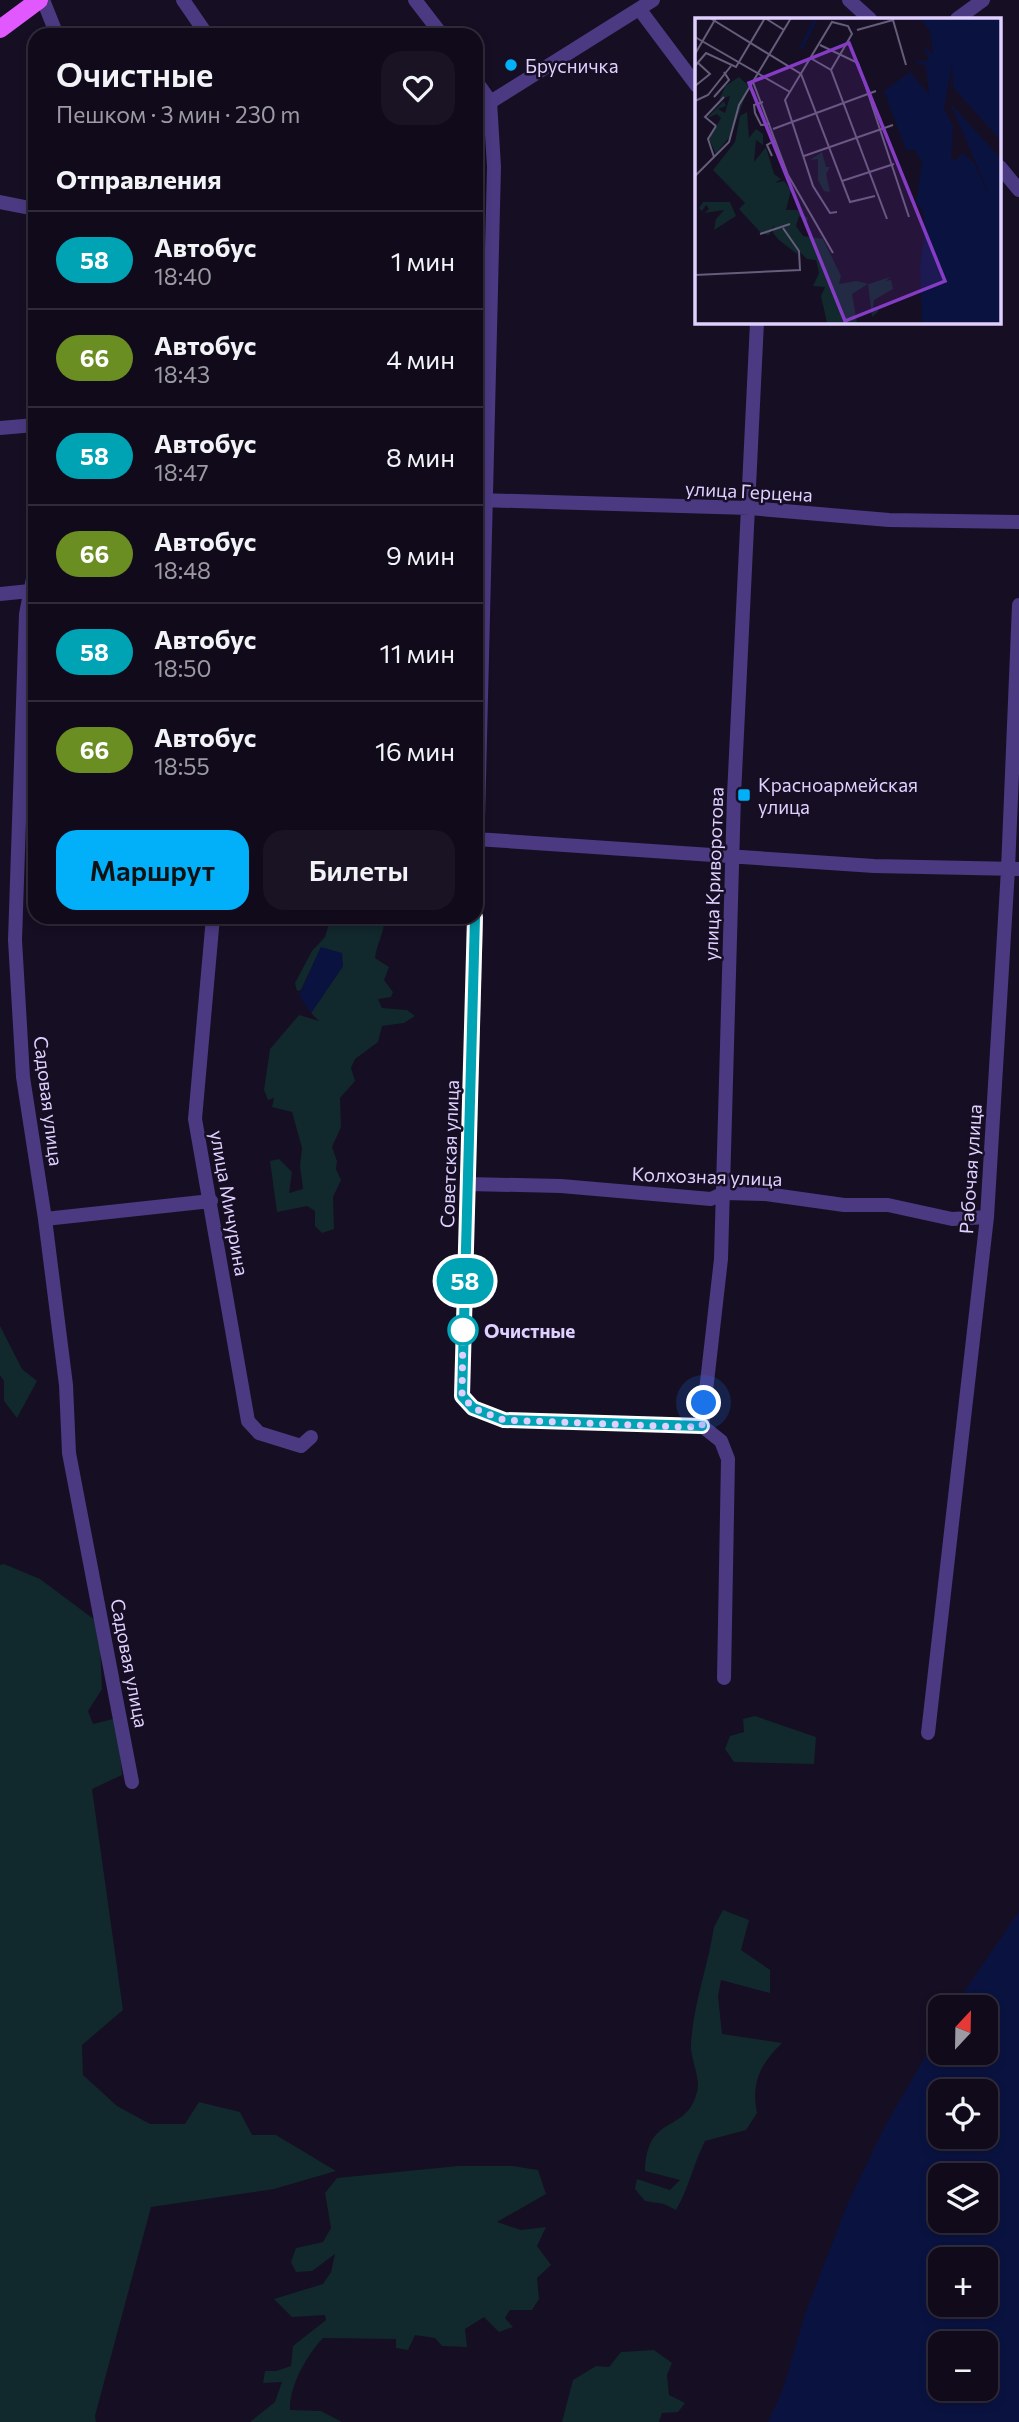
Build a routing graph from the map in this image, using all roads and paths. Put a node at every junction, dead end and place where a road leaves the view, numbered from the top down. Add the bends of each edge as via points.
1 (41, 0) edge
2 (183, 0) edge
3 (415, 0) edge
4 (653, 0) edge
5 (849, 0) edge
6 (983, 0) edge
7 (640, 10) junction
8 (869, 18) edge
9 (958, 18) edge
10 (54, 28) edge
11 (202, 28) edge
12 (437, 28) edge
13 (0, 29) edge
14 (695, 83) edge
15 (483, 91) edge
16 (490, 101) junction
17 (483, 106) edge
18 (1002, 169) edge
19 (1019, 190) edge
20 (0, 202) edge
21 (28, 208) edge
22 (757, 324) edge
23 (28, 426) edge
24 (0, 428) edge
25 (483, 453) edge
26 (483, 501) edge
27 (749, 508) junction
28 (1019, 522) edge
29 (28, 592) edge
30 (0, 594) edge
31 (28, 603) edge
32 (1019, 605) edge
33 (483, 839) edge
34 (732, 857) junction
35 (1014, 869) edge
36 (212, 924) edge
37 (475, 924) edge
38 (467, 1184) junction
39 (724, 1193) junction
40 (211, 1201) junction
41 (987, 1217) junction
42 (46, 1219) junction
43 (702, 1426) junction
44 (311, 1437) dead end
45 (724, 1678) dead end
46 (928, 1733) dead end
47 (132, 1782) dead end

1 - 10 street
1 - 13 main road
2 - 11 street
3 - 12 street
4 - 7 street
5 - 8 street
6 - 9 street
7 - 14 street
7 - 16 street
15 - 16 street
16 - 17 street
16 - 25 street via 495,167
18 - 19 street
20 - 21 street
22 - 27 street, улица Криворотова
23 - 24 street
26 - 27 street, улица Герцена
27 - 28 street, улица Герцена via 889,520
27 - 34 street, улица Криворотова
29 - 30 street
31 - 42 street, Садовая улица via 15,940 23,1077
32 - 35 street, Рабочая улица
33 - 34 street
34 - 35 street
34 - 39 street, улица Криворотова
35 - 41 street, Рабочая улица
36 - 40 street, улица Мичурина via 195,1119
37 - 38 street, Советская улица
38 - 39 street, Колхозная улица via 561,1186 711,1199
38 - 43 street, Советская улица via 462,1396 473,1408 504,1420
39 - 41 street, Колхозная улица via 888,1205 953,1219
39 - 43 street, улица Криворотова via 716,1318
40 - 42 street
40 - 44 street, улица Мичурина via 248,1421 259,1433 301,1446
41 - 46 street, Рабочая улица
42 - 47 street, Садовая улица via 66,1385 69,1453
43 - 45 street via 721,1441 728,1459

